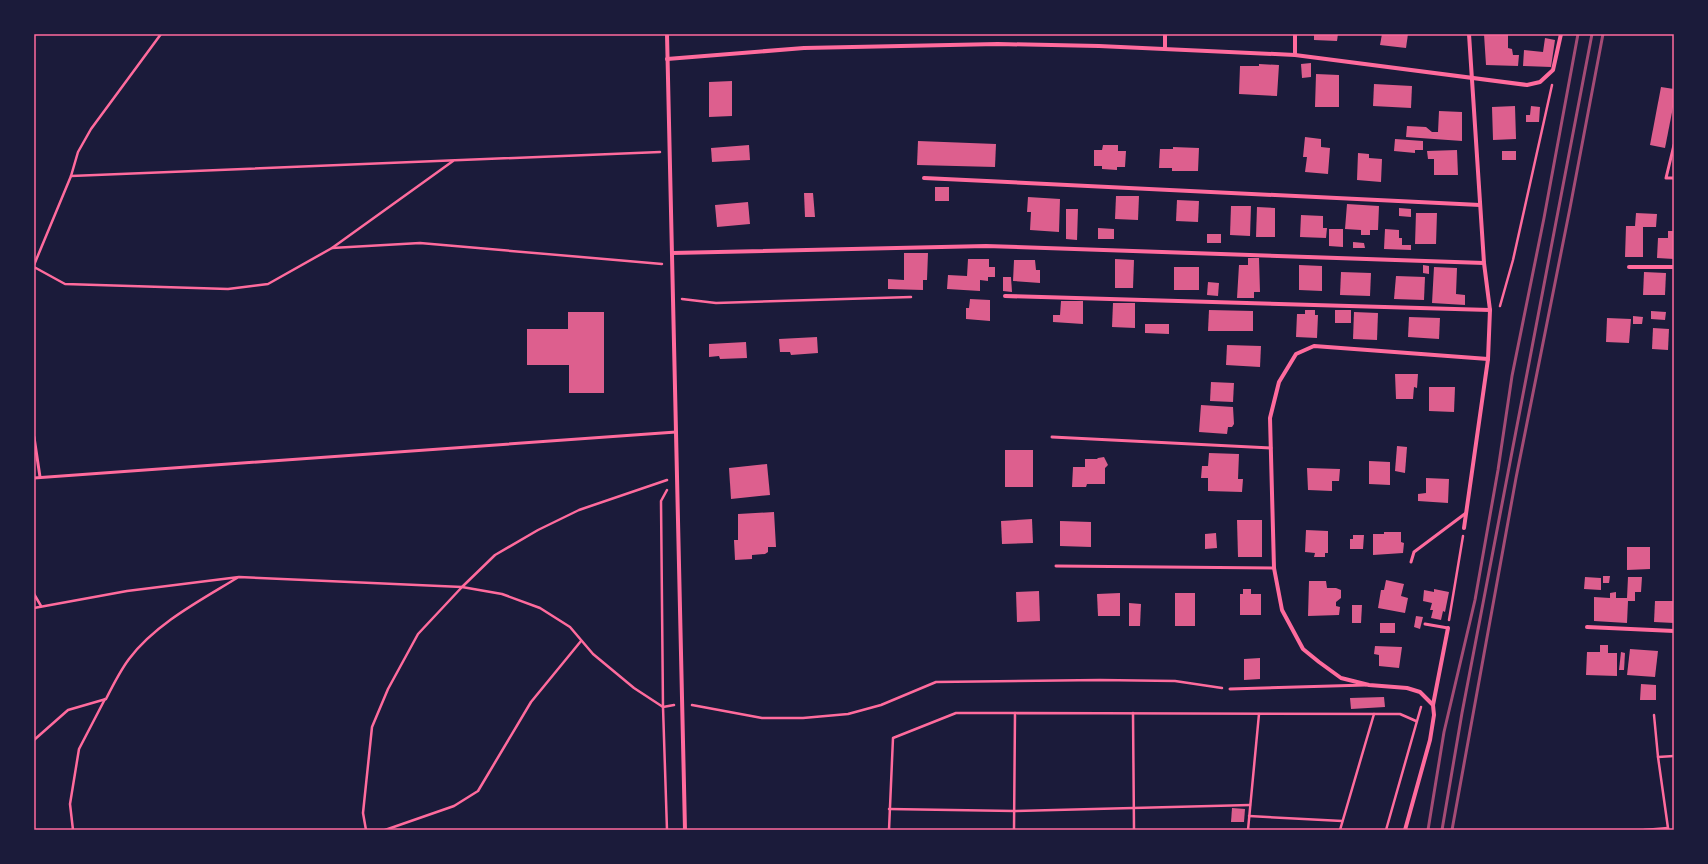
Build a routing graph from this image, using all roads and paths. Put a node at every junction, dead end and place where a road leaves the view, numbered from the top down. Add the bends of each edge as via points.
1 (161, 34) edge
2 (667, 34) edge
3 (1165, 34) edge
4 (1295, 34) edge
5 (1469, 34) edge
6 (1561, 34) edge
7 (1165, 48) junction
8 (1295, 55) junction
9 (667, 58) junction
10 (1472, 79) junction
11 (1552, 84) dead end
12 (1674, 145) edge
13 (671, 151) junction
14 (454, 160) junction
15 (71, 176) junction
16 (924, 178) dead end
17 (1674, 178) edge
18 (1480, 205) junction
19 (332, 248) junction
20 (672, 253) junction
21 (1484, 263) junction
22 (673, 265) junction
23 (34, 266) edge
24 (1629, 267) dead end
25 (1674, 268) edge
26 (1005, 296) dead end
27 (911, 297) dead end
28 (674, 299) junction
29 (1490, 310) junction
30 (1499, 312) dead end
31 (1488, 359) junction
32 (676, 432) junction
33 (34, 437) edge
34 (1052, 437) dead end
35 (1271, 448) junction
36 (40, 477) junction
37 (34, 478) edge
38 (677, 478) junction
39 (661, 501) dead end
40 (1466, 513) junction
41 (1464, 528) joint
42 (1411, 562) dead end
43 (1056, 566) dead end
44 (1274, 568) junction
45 (240, 577) junction
46 (462, 587) junction
47 (34, 594) edge
48 (41, 606) junction
49 (34, 608) edge
50 (1425, 624) dead end
51 (1587, 627) dead end
52 (1448, 628) junction
53 (1674, 631) edge
54 (582, 641) junction
55 (1369, 685) junction
56 (1230, 689) joint
57 (106, 698) junction
58 (1426, 698) junction
59 (682, 703) junction
60 (1433, 705) junction
61 (663, 707) junction
62 (1015, 713) junction
63 (1133, 713) junction
64 (1259, 714) junction
65 (1374, 714) junction
66 (1654, 715) dead end
67 (1416, 721) junction
68 (34, 740) edge
69 (1674, 756) edge
70 (1658, 757) junction
71 (1250, 806) junction
72 (889, 809) junction
73 (1134, 809) junction
74 (1014, 811) junction
75 (1249, 816) junction
76 (1342, 822) junction
77 (1668, 829) edge
78 (72, 830) edge
79 (366, 830) edge
80 (386, 830) edge
81 (666, 830) edge
82 (685, 830) edge
83 (889, 830) edge
84 (1014, 830) edge
85 (1134, 830) edge
86 (1248, 830) edge
87 (1340, 830) edge
88 (1386, 830) edge
89 (1405, 830) edge
90 (1644, 830) edge

1 - 15 path via 92,129 78,152
2 - 9 street
3 - 7 street
4 - 8 street
5 - 10 street
6 - 10 street via 1553,70 1540,82 1527,85
7 - 8 street
7 - 9 street via 998,44 804,48
8 - 10 street
9 - 13 street
10 - 18 street
11 - 30 path
12 - 17 lane via 1666,178
13 - 14 path
13 - 20 street
14 - 15 path
14 - 19 path
15 - 23 path
16 - 18 street
18 - 21 street
19 - 22 path via 420,243
19 - 23 path via 268,284 228,289 65,284
20 - 21 street via 986,246
20 - 22 street
21 - 29 street
22 - 28 street
24 - 25 street
26 - 29 street
27 - 28 path via 716,303
28 - 32 street
29 - 31 street
31 - 35 street via 1314,346 1296,354 1279,382 1270,418
31 - 40 street
32 - 36 lane
32 - 38 street
33 - 36 lane
34 - 35 lane
35 - 44 street
36 - 37 lane
38 - 46 path via 579,510 538,530 495,555
38 - 59 street
39 - 61 path
40 - 41 street
40 - 42 lane via 1414,552
41 - 52 path
43 - 44 lane
44 - 55 street via 1282,610 1303,649 1341,678
45 - 46 path
45 - 48 path via 127,591
45 - 57 path via 187,608 151,636 129,658
46 - 54 path via 502,594 540,608 570,627
46 - 79 path via 418,634 388,689 372,727 363,813
47 - 48 path
48 - 49 path
50 - 52 lane
51 - 53 street
52 - 60 street
54 - 61 path via 593,654 622,678
54 - 80 path via 531,702 478,791 454,806
55 - 56 lane
55 - 58 street via 1407,688 1420,692
56 - 59 path via 1175,681 936,682 881,705 848,714 803,718 762,718
57 - 68 path via 68,710
57 - 78 path via 79,749 70,804
58 - 60 street
58 - 67 path
59 - 61 path
59 - 82 street
60 - 89 street via 1430,740
61 - 81 path
62 - 63 path
62 - 72 path via 956,713 893,738
62 - 74 path
63 - 64 path
63 - 73 path
64 - 65 path
64 - 71 path
65 - 67 path via 1400,714
65 - 76 path
66 - 70 path
67 - 88 path
69 - 70 path
70 - 77 path
71 - 73 path
71 - 75 path
72 - 74 path
72 - 83 path
73 - 74 path
73 - 85 path
74 - 84 path
75 - 76 path
75 - 86 path
76 - 87 path
77 - 90 path

